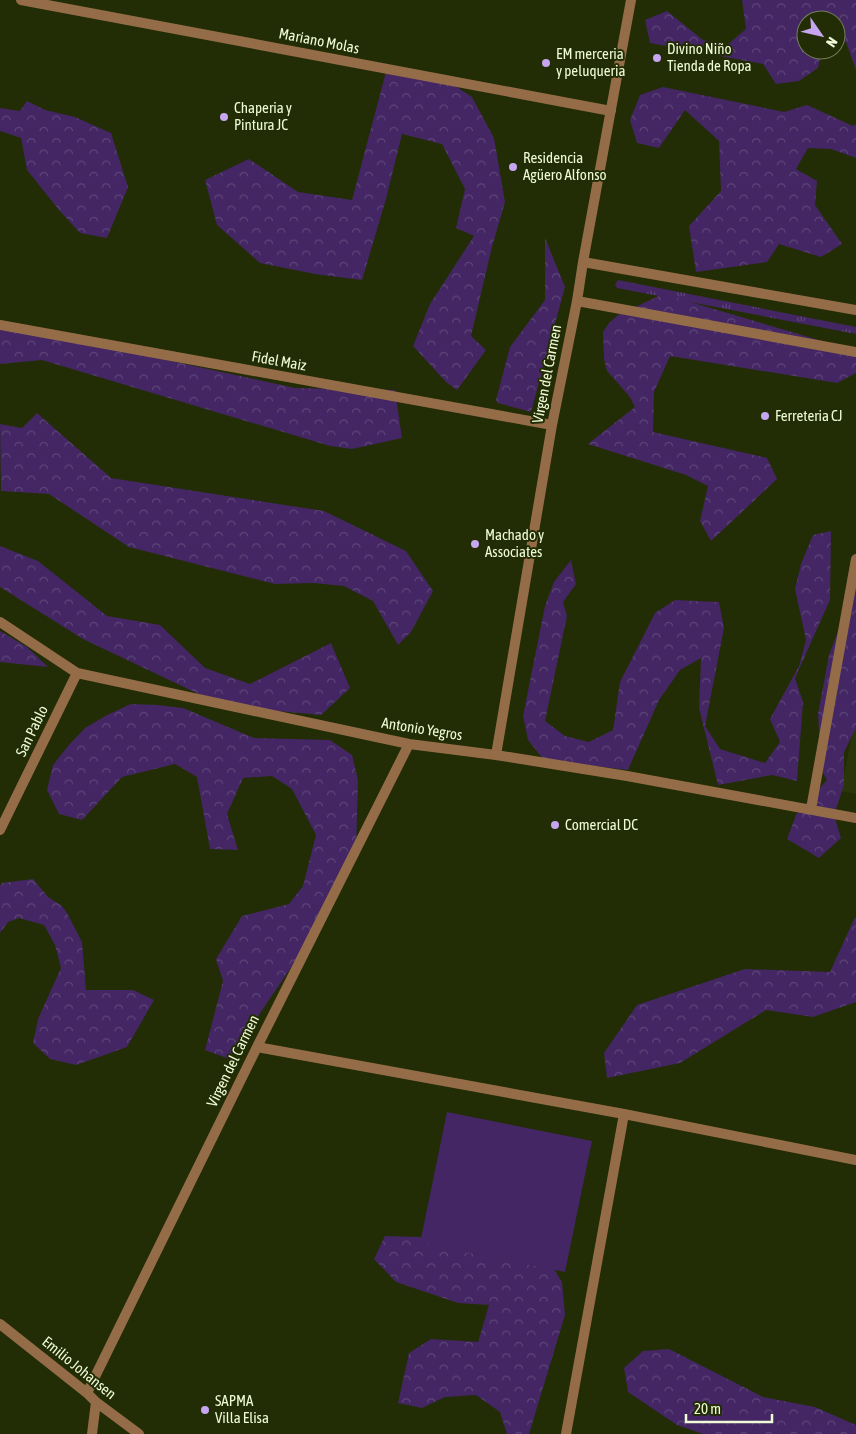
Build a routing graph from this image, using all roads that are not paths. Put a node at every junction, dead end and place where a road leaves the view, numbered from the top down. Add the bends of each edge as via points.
1 (22, 0) edge
2 (632, 0) edge
3 (611, 111) junction
4 (583, 262) junction
5 (577, 301) junction
6 (856, 310) edge
7 (0, 325) edge
8 (856, 352) edge
9 (552, 425) junction
10 (856, 558) edge
11 (0, 622) edge
12 (77, 673) junction
13 (409, 744) junction
14 (496, 755) junction
15 (811, 810) junction
16 (856, 818) edge
17 (0, 830) edge
18 (257, 1047) junction
19 (624, 1114) junction
20 (856, 1160) edge
21 (0, 1324) edge
22 (87, 1393) junction
23 (96, 1402) junction
24 (92, 1434) edge
25 (139, 1434) edge
26 (566, 1434) edge

1 - 3 street, Mariano Molas
2 - 3 street, Virgen del Carmen
3 - 4 street, Virgen del Carmen
4 - 5 street, Virgen del Carmen
4 - 6 street
5 - 8 street
5 - 9 street, Virgen del Carmen
7 - 9 street, Fidel Maiz
9 - 14 street, Virgen del Carmen
10 - 15 street
11 - 12 street, Antonio Yegros
12 - 13 street, Antonio Yegros
12 - 17 street, San Pablo
13 - 14 street, Antonio Yegros
13 - 18 street, Virgen del Carmen
14 - 15 street, Antonio Yegros
15 - 16 street, Antonio Yegros
18 - 19 street
18 - 22 street, Virgen del Carmen
19 - 20 street
19 - 26 street
21 - 22 street, Emilio Johansen
22 - 23 street, Emilio Johansen
23 - 24 street
23 - 25 street, Emilio Johansen

